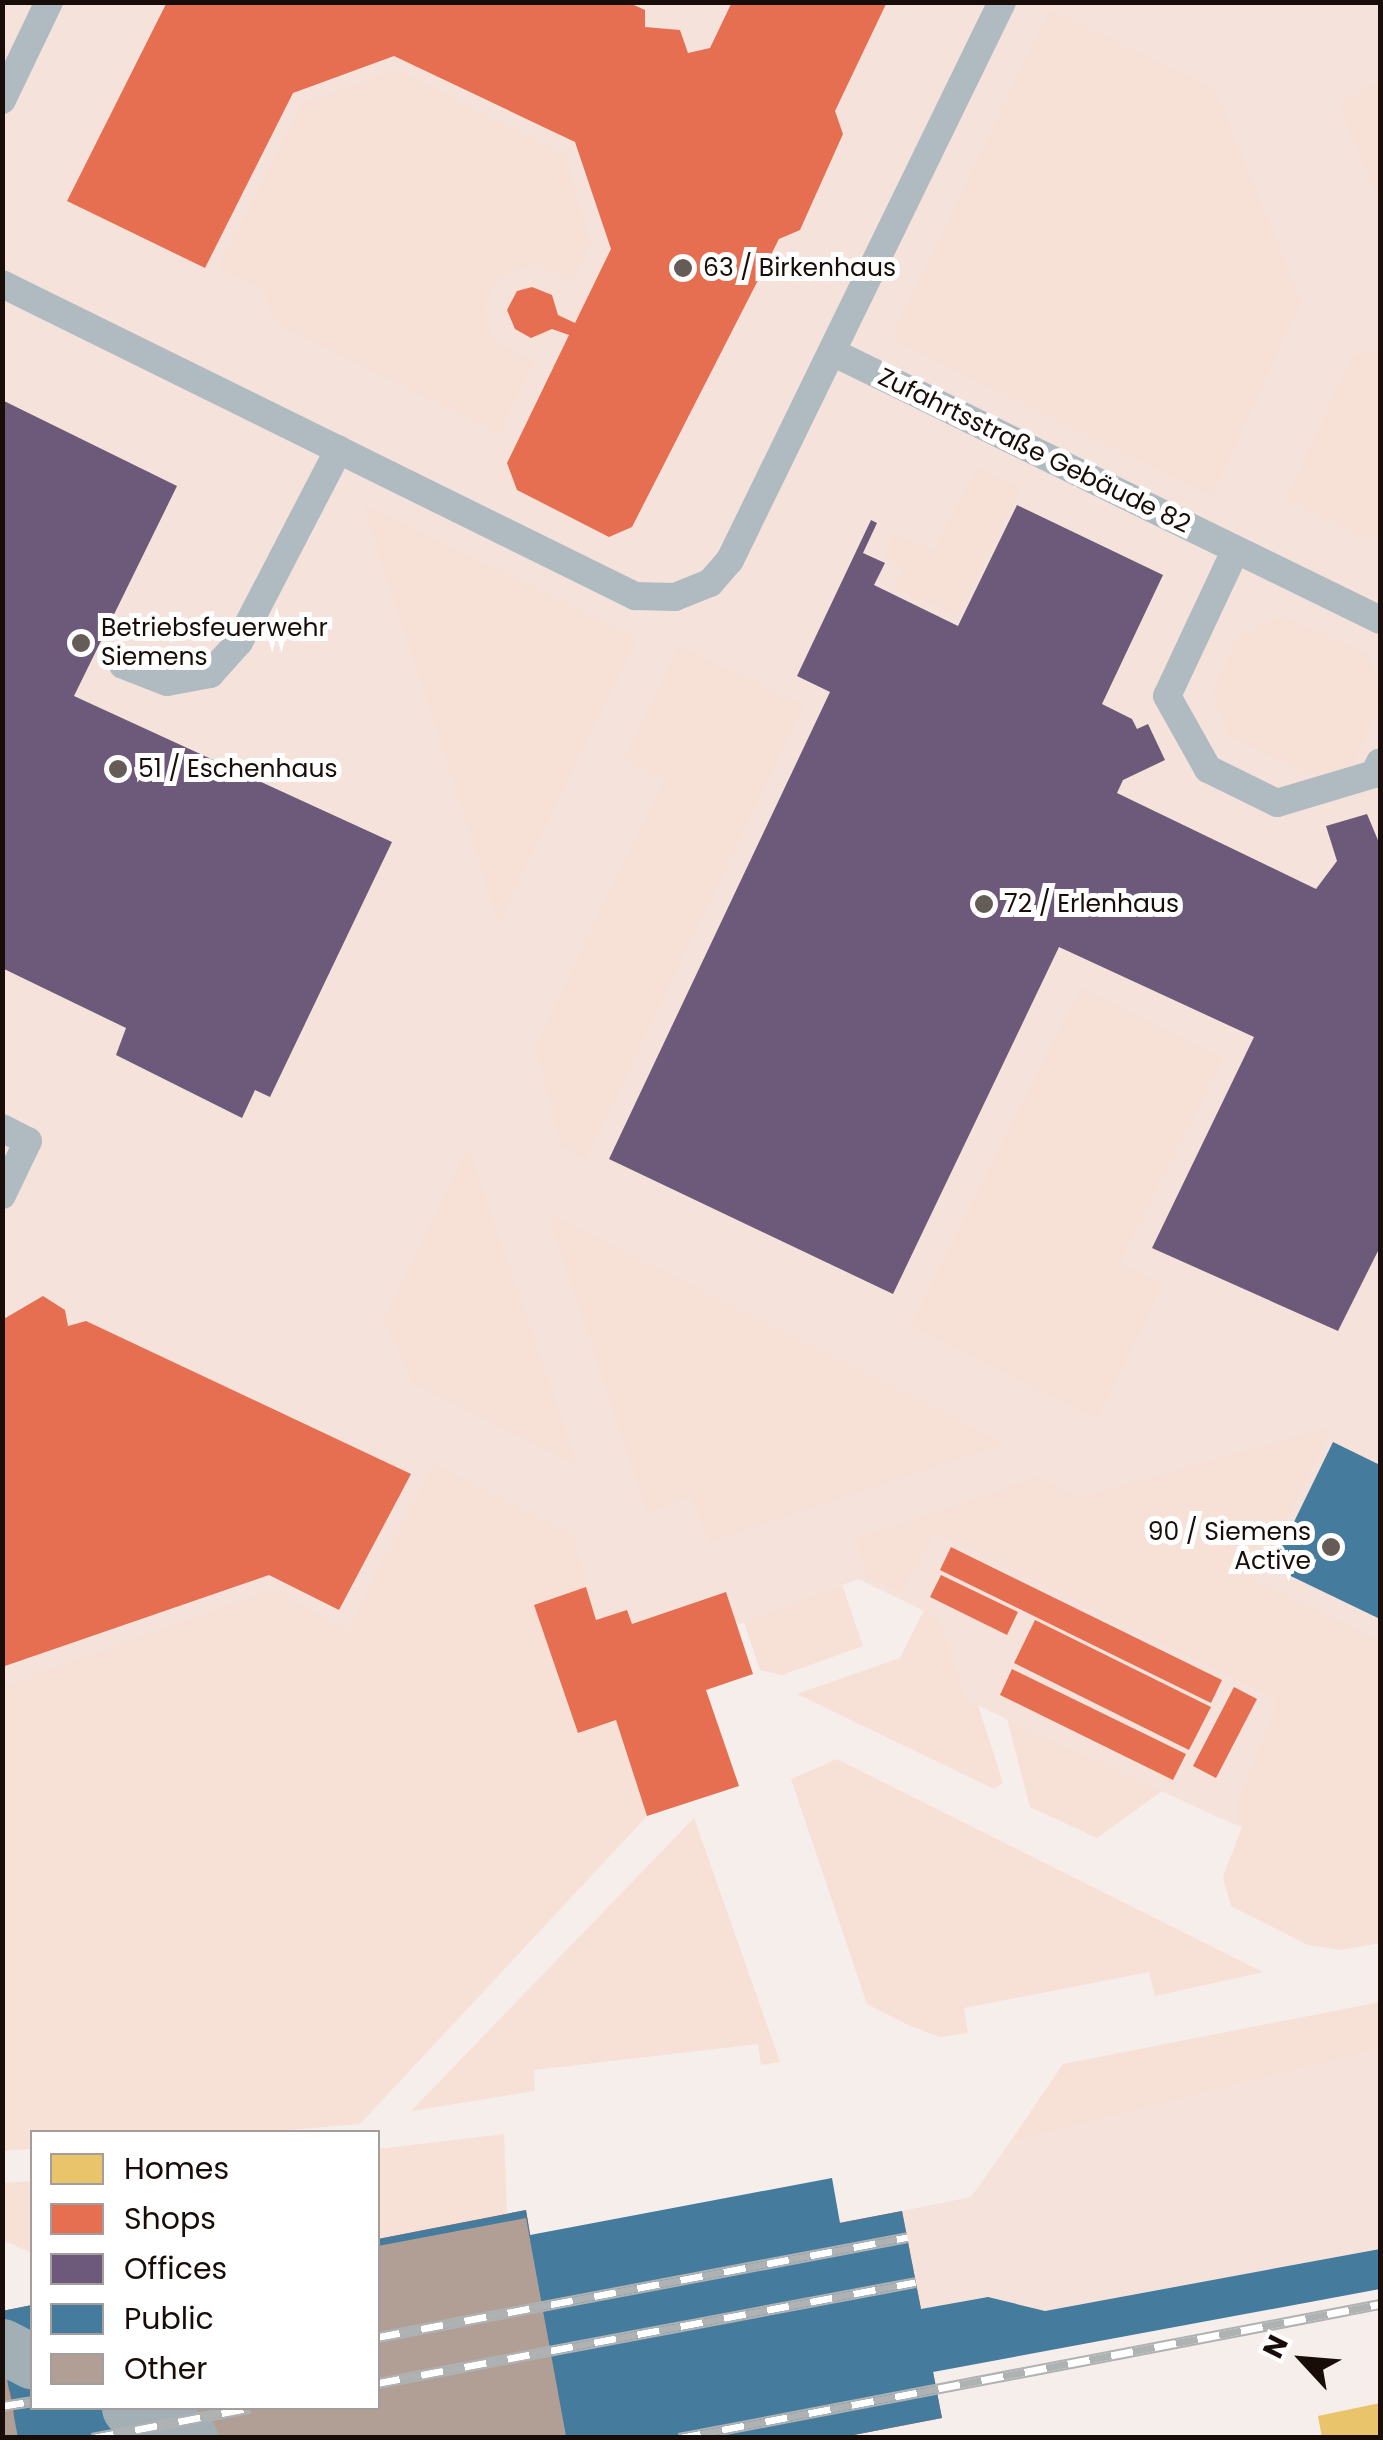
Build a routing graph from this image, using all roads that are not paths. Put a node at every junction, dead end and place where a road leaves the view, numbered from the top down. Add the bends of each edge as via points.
1 (49, 2) edge
2 (1002, 2) edge
3 (2, 100) edge
4 (2, 284) edge
5 (832, 352) junction
6 (339, 449) junction
7 (1235, 550) junction
8 (1380, 620) edge
9 (123, 664) dead end
10 (1380, 762) edge
11 (2, 1128) edge
12 (2, 1195) edge
13 (2, 2346) edge
14 (30, 2359) edge
15 (133, 2410) edge
16 (190, 2438) edge

1 - 3 lane
2 - 5 lane
4 - 6 lane
5 - 6 lane via 730,560 710,583 675,597 635,596
5 - 7 lane, Zufahrtsstraße Gebäude 82
6 - 9 lane via 238,642 210,674 167,682
7 - 8 lane, Zufahrtsstraße Gebäude 82
7 - 10 lane via 1166,696 1208,769 1277,803 1374,774
11 - 12 lane via 28,1141
13 - 14 main road
15 - 16 main road

